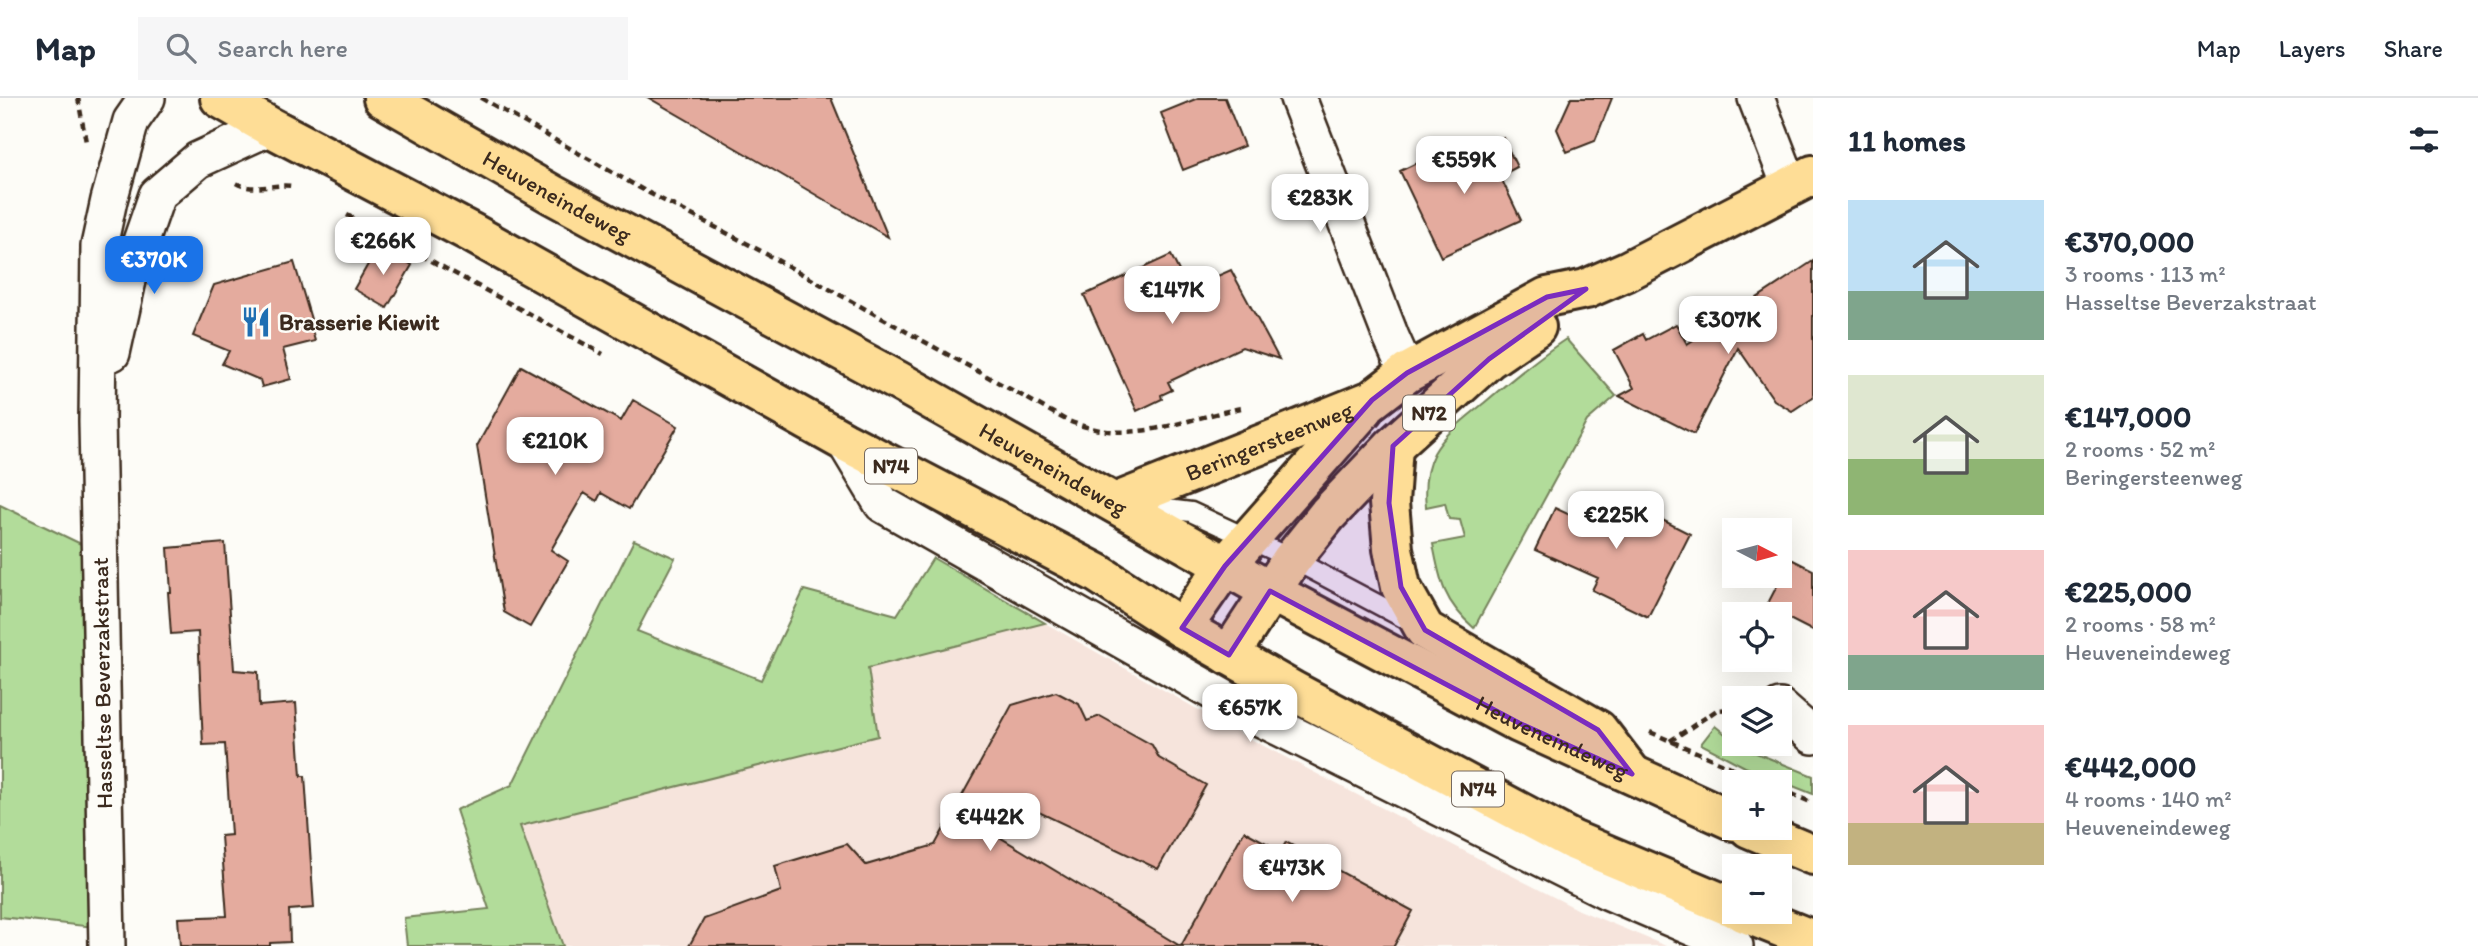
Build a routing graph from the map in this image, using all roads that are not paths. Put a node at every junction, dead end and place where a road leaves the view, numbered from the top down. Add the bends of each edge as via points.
1 (147, 98) edge
2 (219, 98) edge
3 (383, 98) edge
4 (1298, 98) edge
5 (1756, 98) edge
6 (270, 127) junction
7 (1801, 181) edge
8 (1586, 289) junction
9 (1407, 373) junction
10 (1372, 400) junction
11 (97, 421) junction
12 (844, 441) junction
13 (1393, 446) junction
14 (1115, 503) junction
15 (1237, 553) junction
16 (1292, 559) junction
17 (1270, 591) junction
18 (1182, 628) junction
19 (1425, 630) junction
20 (1229, 655) junction
21 (1792, 718) edge
22 (1813, 736) edge
23 (1632, 774) junction
24 (1722, 815) edge
25 (1777, 840) edge
26 (1813, 855) edge
27 (1722, 903) edge
28 (1773, 924) edge
29 (1813, 940) edge
30 (107, 946) edge
31 (1735, 946) edge

1 - 11 street, Hasseltse Beverzakstraat via 131,121 99,246
2 - 6 main road, N74
3 - 14 main road, Heuveneindeweg
4 - 9 street
5 - 7 street
6 - 11 street, Hasseltse Beverzakstraat via 198,160 157,195 129,276
6 - 12 main road, N74 via 472,233
7 - 8 main road, Beringersteenweg / N72
8 - 9 main road, Beringersteenweg / N72 via 1547,297
8 - 13 main road, Beringersteenweg / N72 via 1489,359
9 - 10 main road, Beringersteenweg / N72
10 - 14 main road, Beringersteenweg / N72
10 - 15 main road
11 - 30 street, Hasseltse Beverzakstraat
12 - 18 main road, N74 via 1097,573
12 - 31 street via 882,504 1254,715 1607,891
13 - 16 main road, Beringersteenweg / N72
13 - 19 main road via 1389,503 1393,550 1401,587
14 - 15 main road, Heuveneindeweg
15 - 16 lane
15 - 17 main road, Heuveneindeweg
15 - 18 main road
16 - 17 main road, Beringersteenweg / N72
16 - 19 lane
17 - 20 main road, Beringersteenweg / N72
17 - 23 main road, Heuveneindeweg via 1519,723
18 - 20 main road, N74
19 - 23 main road via 1598,730
20 - 27 main road, N74 via 1572,839
21 - 22 street
23 - 24 main road, Heuveneindeweg
25 - 26 main road
28 - 29 main road

